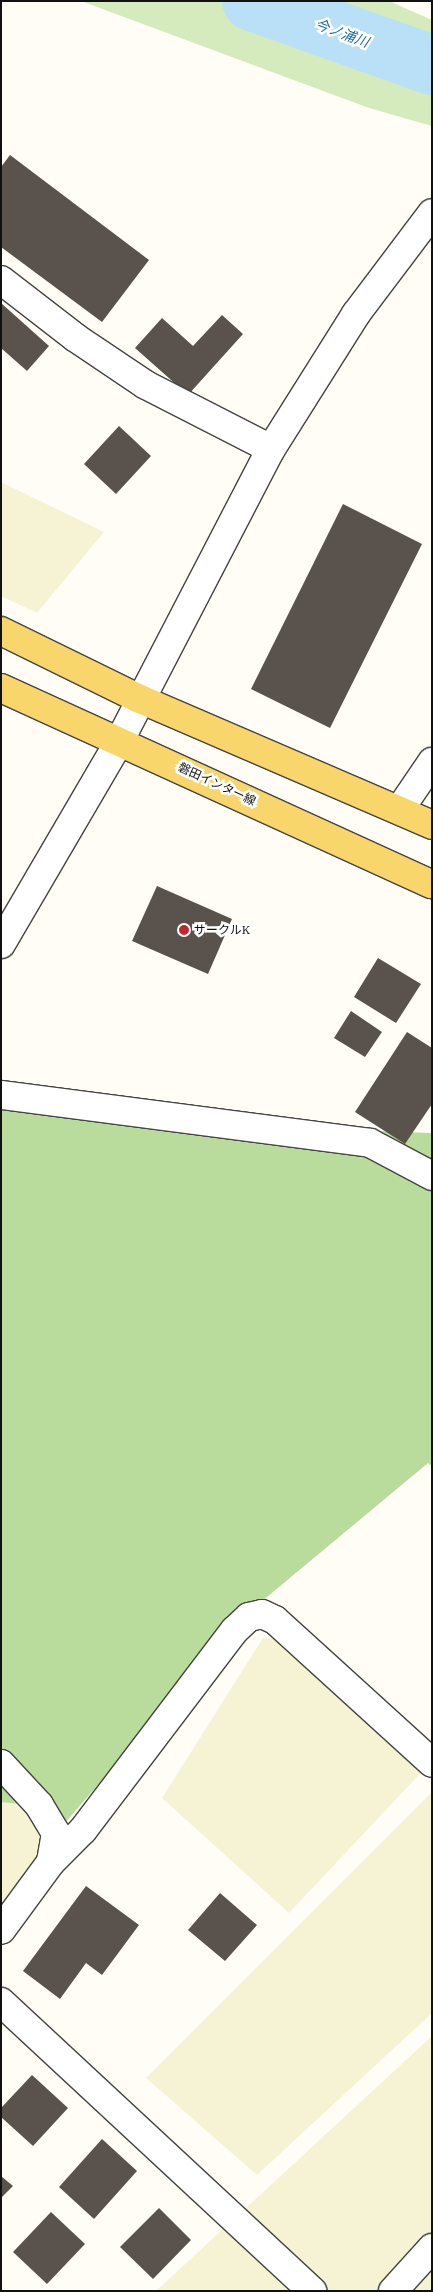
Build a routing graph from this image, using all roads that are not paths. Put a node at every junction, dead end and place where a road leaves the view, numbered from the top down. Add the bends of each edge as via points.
1 (432, 213) edge
2 (422, 241) edge
3 (1, 280) edge
4 (271, 449) junction
5 (1, 631) edge
6 (1, 688) edge
7 (140, 700) junction
8 (120, 740) junction
9 (432, 762) edge
10 (400, 809) junction
11 (432, 825) edge
12 (432, 884) edge
13 (1, 944) edge
14 (1, 1095) edge
15 (432, 1176) edge
16 (432, 1763) edge
17 (1, 1764) edge
18 (51, 1862) junction
19 (1, 1930) edge
20 (1, 2002) edge
21 (432, 2248) edge
22 (312, 2291) edge
23 (393, 2291) edge

1 - 2 street
2 - 4 street via 356,314
3 - 4 street via 76,338 146,385
4 - 7 street
5 - 7 main road
6 - 8 main road, 磐田インター線
7 - 8 street
7 - 10 main road
8 - 12 main road, 磐田インター線
8 - 13 street
9 - 10 street
10 - 11 main road
14 - 15 street via 370,1143
16 - 18 street via 275,1620 262,1614 249,1617 235,1630 83,1830
17 - 18 street via 39,1806 56,1833
18 - 19 street
20 - 22 street
21 - 23 street

